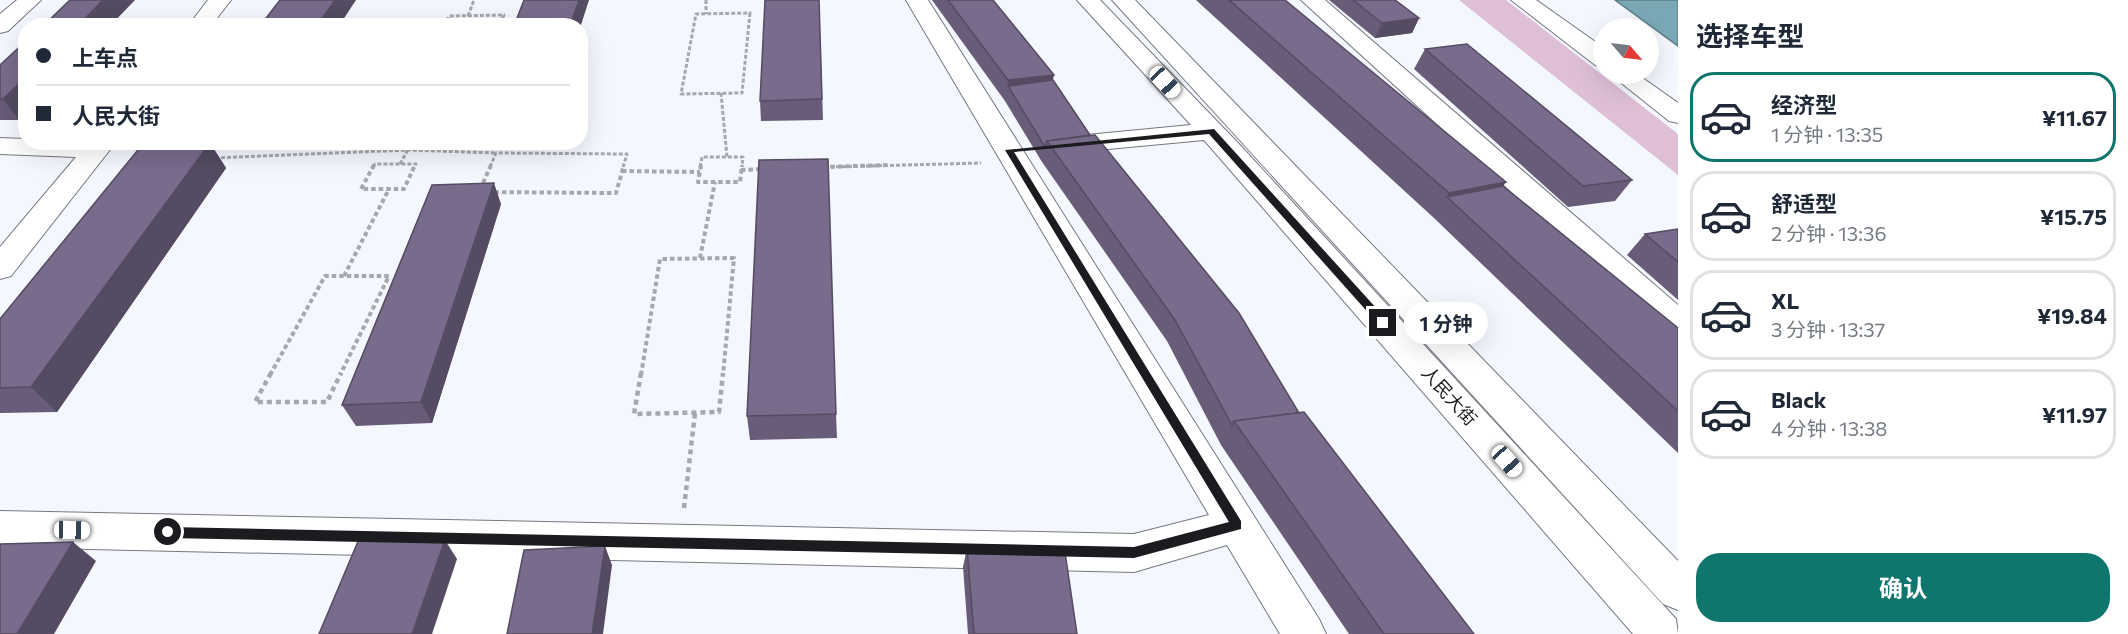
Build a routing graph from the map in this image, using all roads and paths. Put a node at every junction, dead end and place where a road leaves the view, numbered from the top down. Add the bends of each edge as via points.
1 (30, 0) edge
2 (220, 0) edge
3 (474, 0) edge
4 (706, 0) edge
5 (917, 0) edge
6 (1088, 0) edge
7 (1123, 0) edge
8 (1312, 0) edge
9 (1522, 0) edge
10 (706, 14) junction
11 (468, 16) junction
12 (205, 18) edge
13 (448, 18) edge
14 (503, 18) edge
15 (0, 26) edge
16 (1593, 52) edge
17 (1635, 84) edge
18 (721, 93) junction
19 (1678, 116) edge
20 (1211, 131) junction
21 (0, 146) edge
22 (18, 146) edge
23 (97, 150) edge
24 (408, 150) junction
25 (496, 153) junction
26 (1012, 156) junction
27 (727, 157) junction
28 (214, 158) dead end
29 (400, 164) junction
30 (813, 168) edge
31 (765, 169) edge
32 (741, 170) junction
33 (622, 171) junction
34 (700, 172) junction
35 (715, 182) junction
36 (389, 189) junction
37 (700, 258) junction
38 (0, 268) edge
39 (344, 276) junction
40 (1678, 324) edge
41 (695, 413) junction
42 (1237, 525) junction
43 (0, 529) edge
44 (494, 539) junction
45 (680, 543) junction
46 (1678, 590) edge
47 (453, 634) edge
48 (487, 634) edge
49 (1304, 634) edge
50 (1661, 634) edge

1 - 15 street
2 - 12 street
3 - 11 path
4 - 10 path
5 - 26 street
6 - 20 street, 人民大街
7 - 46 street, 人民大街
8 - 40 street
9 - 16 street
10 - 18 path via 696,14 681,94
10 - 18 path via 750,13 742,93
11 - 13 path
11 - 14 path via 504,15
17 - 19 street
18 - 27 path
20 - 26 street
20 - 50 street, 人民大街
21 - 22 street
23 - 38 street
24 - 25 path
24 - 28 path
24 - 29 path
25 - 33 path via 627,154
25 - 33 path via 479,192 616,193
26 - 30 path
26 - 42 street
27 - 32 path via 743,157
27 - 34 path via 702,157
29 - 36 path via 416,164 404,189
29 - 36 path via 375,164 361,189
31 - 32 path
32 - 35 path via 740,182
33 - 34 path
34 - 35 path via 698,182
35 - 37 path
36 - 39 path
37 - 41 path via 734,258 720,412
37 - 41 path via 660,259 634,414
39 - 39 path via 325,276 255,402 327,402 389,276
41 - 45 path
42 - 45 street via 1134,553
42 - 49 street
43 - 44 street
44 - 45 street
44 - 47 street
44 - 48 street

